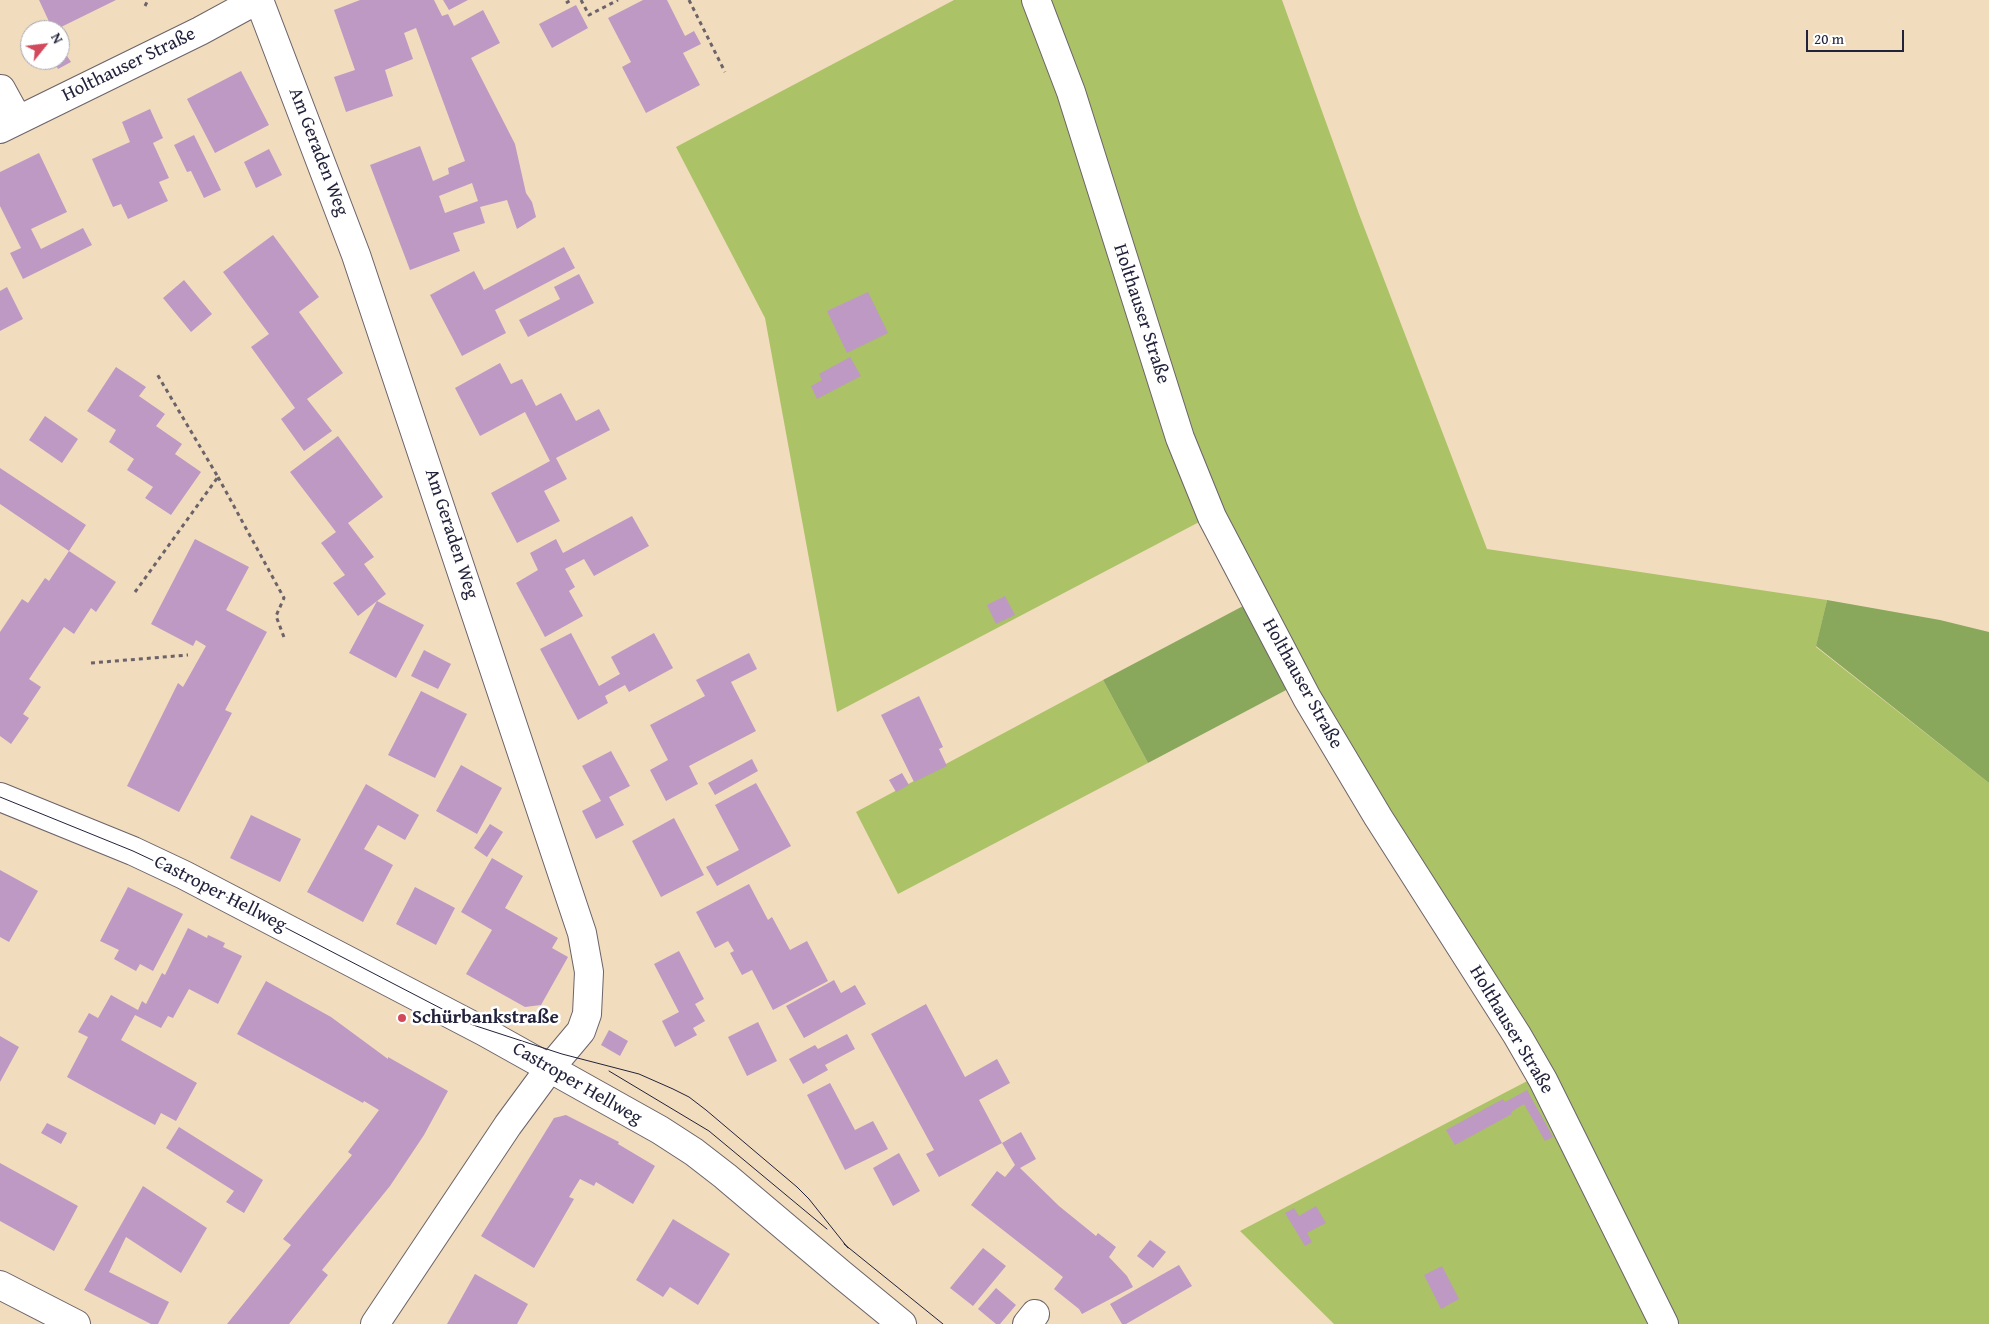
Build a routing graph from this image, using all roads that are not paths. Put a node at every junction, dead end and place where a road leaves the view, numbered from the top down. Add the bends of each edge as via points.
1 (258, 0) edge
2 (1036, 0) edge
3 (1, 89) edge
4 (9, 124) edge
5 (0, 796) edge
6 (550, 1068) junction
7 (0, 1285) edge
8 (76, 1324) edge
9 (375, 1324) edge
10 (902, 1324) edge
11 (1664, 1324) edge

1 - 4 street, Holthauser Straße
1 - 6 street, Am Geraden Weg via 356,255 582,933 589,972 587,1014 581,1031
2 - 11 street, Holthauser Straße via 1071,92 1180,438 1212,517 1307,698 1543,1080
3 - 4 street
5 - 6 street, Castroper Hellweg via 184,875
6 - 9 street
6 - 10 street, Castroper Hellweg via 694,1152
7 - 8 street

